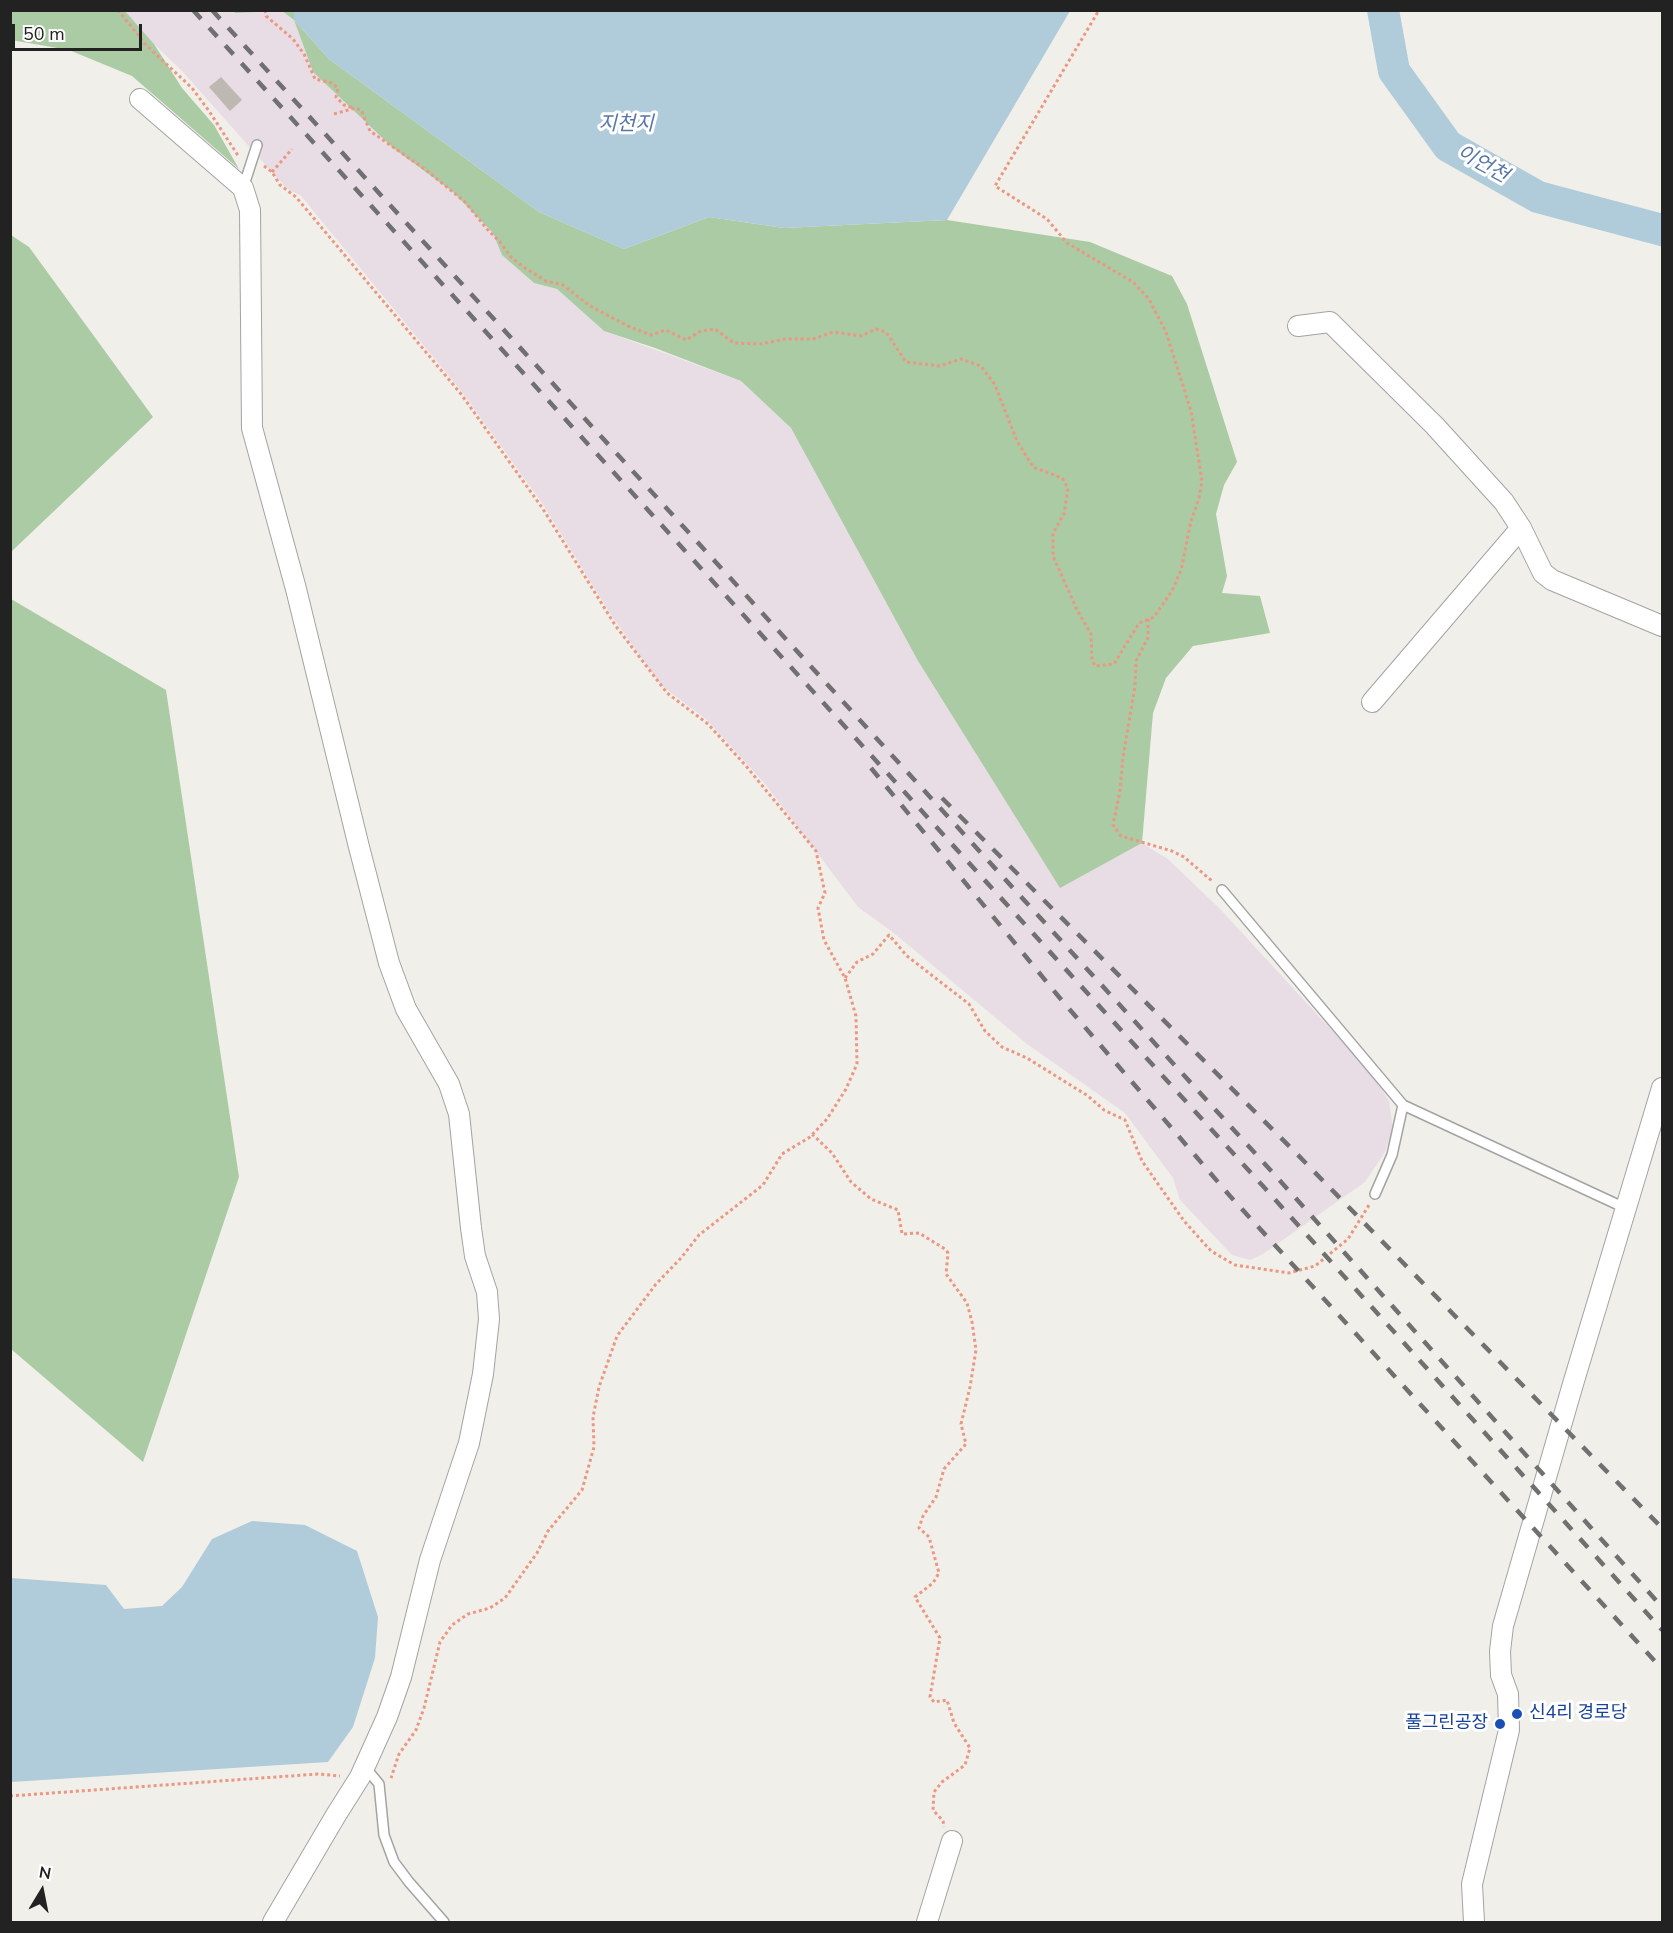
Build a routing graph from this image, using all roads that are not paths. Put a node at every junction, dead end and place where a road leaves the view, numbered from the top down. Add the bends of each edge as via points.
1 (140, 99) dead end
2 (256, 145) dead end
3 (243, 188) junction
4 (1298, 326) dead end
5 (1521, 528) junction
6 (1662, 626) edge
7 (1372, 702) dead end
8 (1222, 890) road end
9 (1662, 1088) edge
10 (1403, 1105) junction
11 (1375, 1194) road end
12 (1625, 1208) junction
13 (362, 1772) junction
14 (952, 1841) road end
15 (273, 1923) edge
16 (444, 1923) edge
17 (927, 1923) edge
18 (1474, 1923) edge

1 - 3 street
2 - 3 lane
3 - 13 street via 250,210 252,428 389,963 406,1009 449,1084 459,1114 475,1256 487,1292 489,1319 483,1374 469,1443 430,1560 401,1677
4 - 5 street via 1330,322 1435,426 1504,502
5 - 6 street via 1544,573 1552,580
5 - 7 street
8 - 10 lane
9 - 12 street
10 - 11 lane via 1392,1155
10 - 12 lane
12 - 18 street via 1503,1626 1501,1675 1508,1694 1509,1730 1472,1884
13 - 15 street
13 - 16 lane via 379,1784 384,1835 394,1862
14 - 17 street

